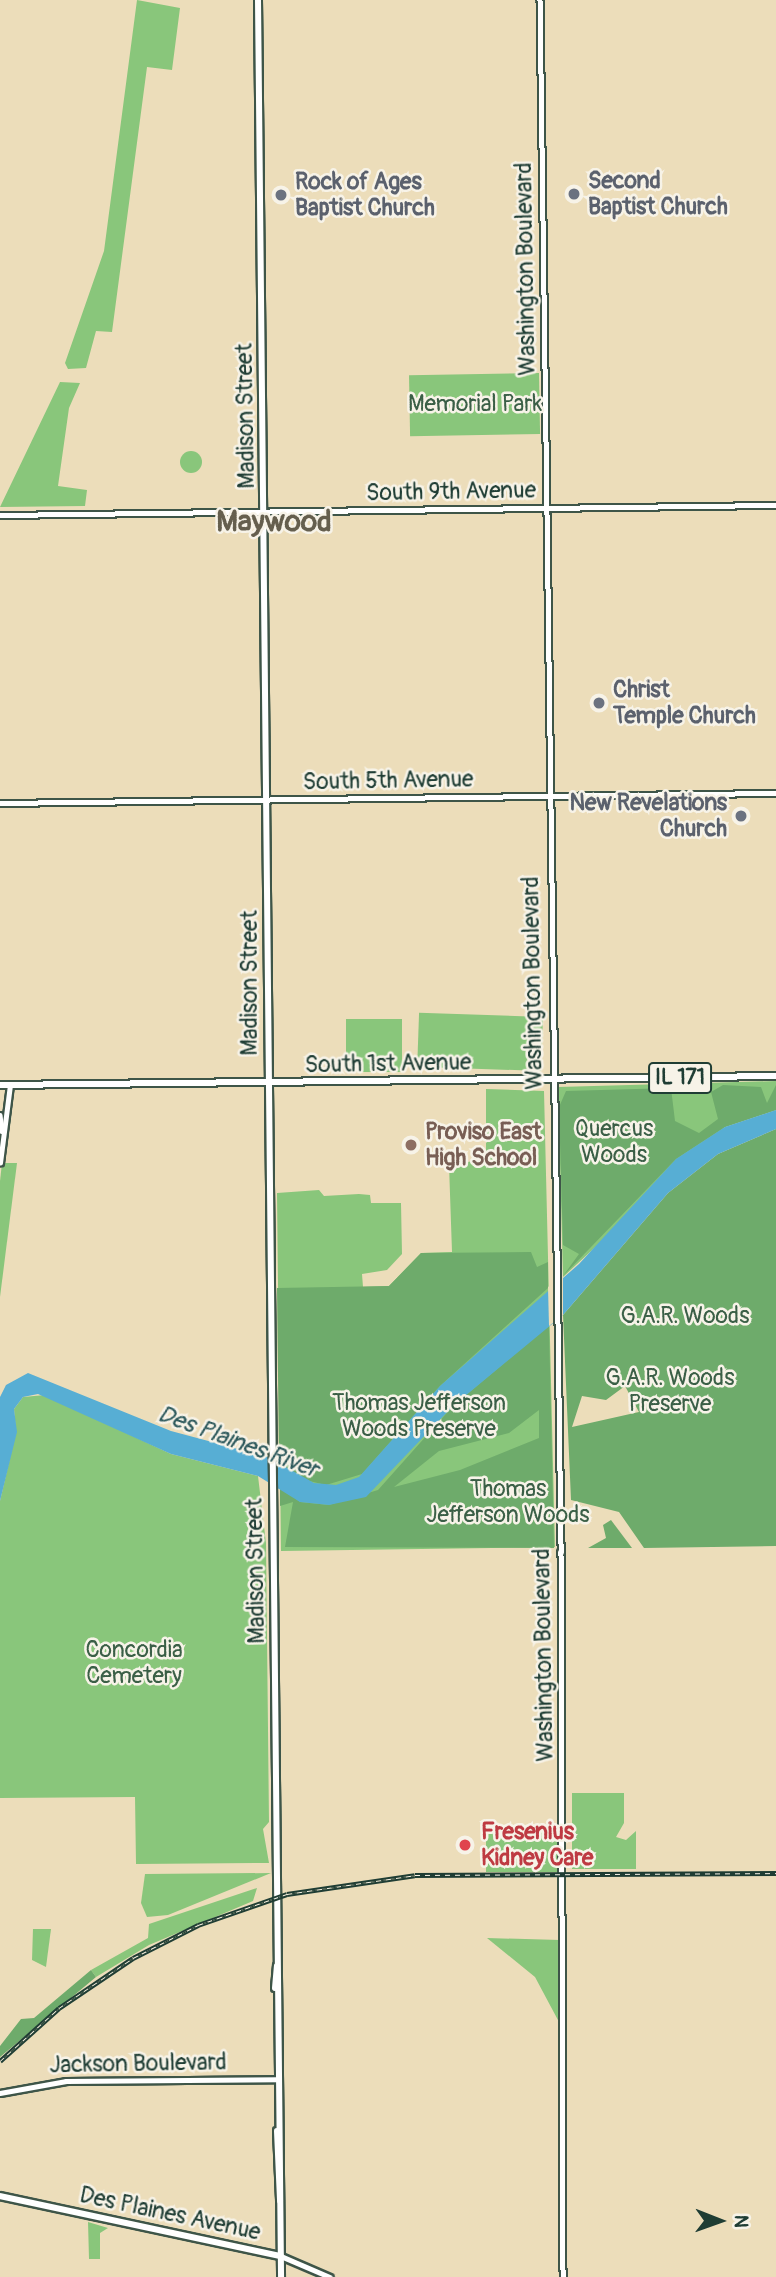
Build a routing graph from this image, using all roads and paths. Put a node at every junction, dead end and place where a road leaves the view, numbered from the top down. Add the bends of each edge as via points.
1 (257, 0) edge
2 (540, 0) edge
3 (776, 505) edge
4 (547, 508) junction
5 (265, 512) junction
6 (0, 515) edge
7 (776, 793) edge
8 (549, 796) junction
9 (267, 800) junction
10 (0, 803) edge
11 (776, 1076) edge
12 (551, 1080) junction
13 (268, 1083) junction
14 (0, 1085) edge
15 (10, 1085) junction
16 (0, 1115) edge
17 (3, 1140) junction
18 (0, 1163) edge
19 (278, 2079) junction
20 (0, 2093) edge
21 (0, 2196) edge
22 (281, 2256) junction
23 (281, 2277) edge
24 (330, 2277) edge
25 (563, 2277) edge

1 - 5 main road, Madison Street
2 - 4 street, Washington Boulevard
3 - 4 street, South 9th Avenue
4 - 5 street, South 9th Avenue
4 - 8 street, Washington Boulevard
5 - 6 street, South 9th Avenue
5 - 9 main road, Madison Street
7 - 8 street, South 5th Avenue
8 - 9 street, South 5th Avenue
8 - 12 street, Washington Boulevard
9 - 10 street, South 5th Avenue
9 - 13 main road, Madison Street
11 - 12 main road, South 1st Avenue / IL 171
12 - 13 main road, South 1st Avenue / IL 171
12 - 25 street, Washington Boulevard
13 - 15 main road, South 1st Avenue / IL 171
13 - 19 main road, Madison Street
14 - 15 main road, South 1st Avenue / IL 171
15 - 17 street
16 - 17 street
17 - 18 street
19 - 20 street, Jackson Boulevard via 66,2081
19 - 22 main road, Madison Street
21 - 22 main road, Des Plaines Avenue
22 - 23 main road, Madison Street
22 - 24 street, Des Plaines Avenue

